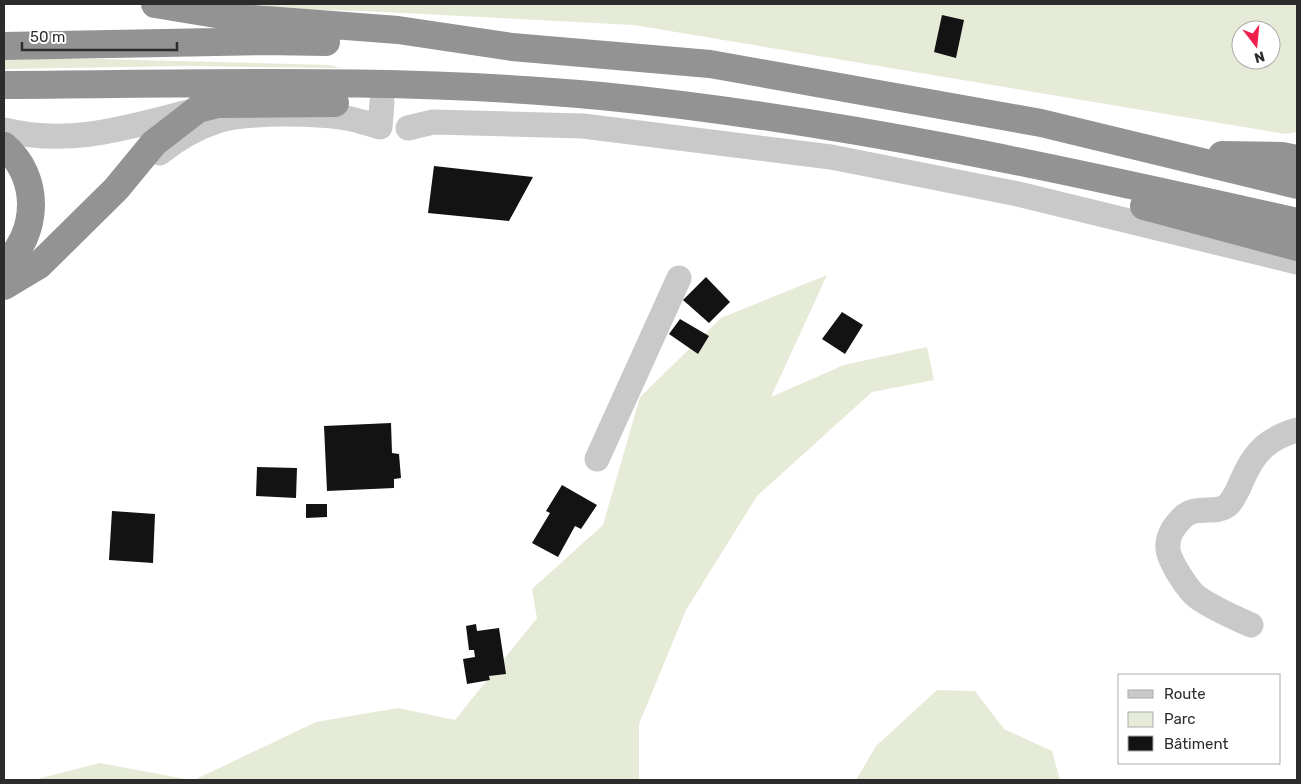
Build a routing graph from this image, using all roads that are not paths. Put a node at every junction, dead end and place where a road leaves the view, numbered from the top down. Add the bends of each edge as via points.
1 (154, 4) edge
2 (4, 46) edge
3 (512, 47) junction
4 (4, 85) edge
5 (382, 102) junction
6 (714, 108) junction
7 (198, 110) junction
8 (408, 128) dead end
9 (4, 130) edge
10 (912, 140) junction
11 (4, 146) edge
12 (1176, 155) junction
13 (1297, 159) edge
14 (1297, 185) edge
15 (116, 189) junction
16 (1297, 222) edge
17 (1297, 247) edge
18 (1297, 262) edge
19 (4, 265) edge
20 (678, 278) dead end
21 (4, 286) edge
22 (1297, 430) edge
23 (597, 459) dead end
24 (1252, 625) dead end

1 - 3 highway via 240,18 398,30
2 - 3 highway via 265,41
3 - 12 highway via 710,64 1041,123
4 - 6 highway via 474,87
5 - 6 highway
5 - 7 highway via 218,104
5 - 15 street via 380,127 347,118 298,115 222,120 200,127 174,142
6 - 10 highway
7 - 9 street via 92,135 37,136
7 - 15 highway via 154,143
8 - 18 street via 432,122 583,126 831,156 1018,194
10 - 16 highway
10 - 17 highway via 1035,178
11 - 19 highway via 22,168 32,210 25,240
12 - 13 highway via 1282,156
12 - 14 highway
15 - 21 highway via 39,265
20 - 23 street
22 - 24 street via 1263,446 1229,504 1222,509 1200,508 1183,517 1170,533 1168,550 1181,578 1196,596

